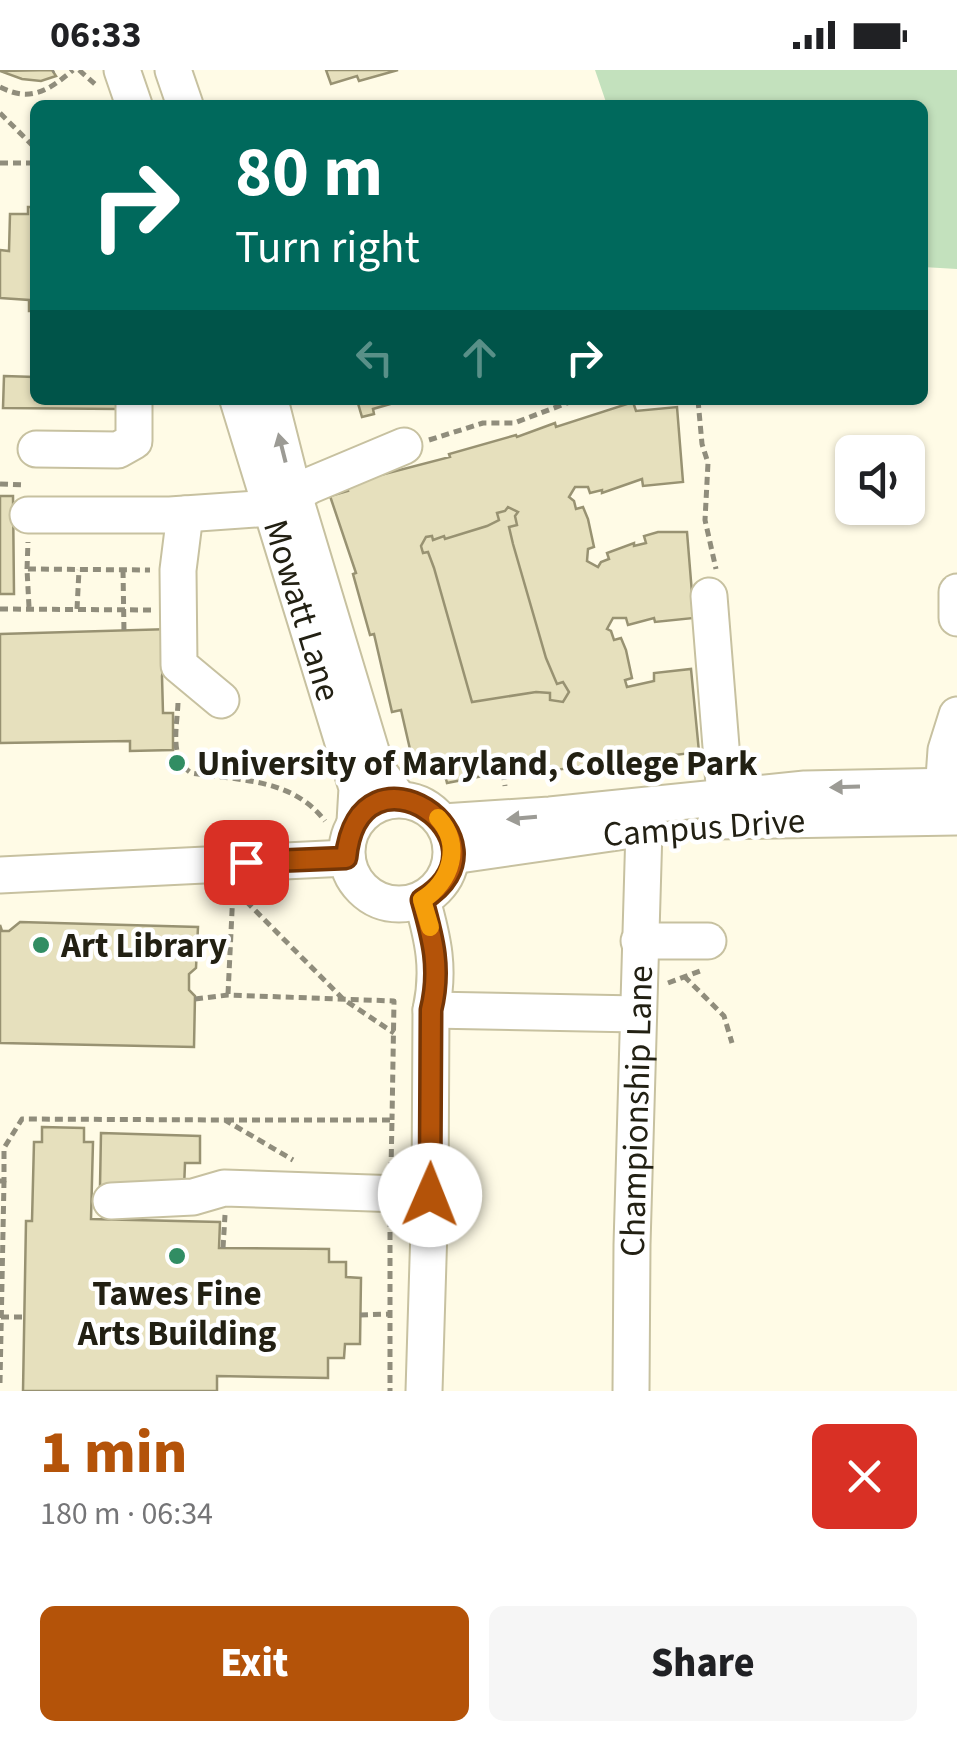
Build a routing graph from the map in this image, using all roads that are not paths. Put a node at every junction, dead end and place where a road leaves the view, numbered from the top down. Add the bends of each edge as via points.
1 (122, 70) edge
2 (172, 70) edge
3 (132, 100) edge
4 (183, 100) edge
5 (134, 405) edge
6 (240, 405) edge
7 (271, 405) edge
8 (409, 445) road end
9 (36, 449) dead end
10 (282, 502) junction
11 (185, 514) junction
12 (28, 515) dead end
13 (957, 592) edge
14 (709, 596) road end
15 (957, 618) edge
16 (221, 700) dead end
17 (957, 715) edge
18 (725, 797) junction
19 (399, 799) junction
20 (949, 802) edge
21 (443, 822) junction
22 (644, 829) junction
23 (344, 836) junction
24 (452, 856) junction
25 (0, 875) edge
26 (422, 900) junction
27 (708, 941) dead end
28 (639, 942) junction
29 (431, 1010) junction
30 (638, 1014) junction
31 (430, 1195) junction
32 (111, 1201) dead end
33 (424, 1391) edge
34 (631, 1391) edge

1 - 3 street
2 - 4 street
5 - 9 street via 134,440 118,450
6 - 10 street, Mowatt Lane
10 -> 7 street, Mowatt Lane
8 - 10 street
10 - 11 street
10 - 19 street, Mowatt Lane via 370,751
10 - 23 street, Mowatt Lane via 357,788
11 - 12 street
11 - 16 street via 178,570 180,666
13 - 15 street
14 - 18 street
17 - 20 street via 946,750
20 -> 18 street, Campus Drive via 806,788
18 -> 21 street, Campus Drive
19 - 21 street via 424,805
19 - 23 street via 367,810
20 - 22 street, Campus Drive
21 - 24 street
22 - 24 street, Campus Drive
22 - 28 street, Championship Lane
23 - 25 street
23 - 26 street via 354,879 368,895 389,904
24 - 26 street via 441,885
26 - 29 street via 437,950
27 - 28 street
28 - 30 street, Championship Lane
29 - 30 street
29 - 31 street
30 - 34 street, Championship Lane
31 - 32 street via 224,1188 193,1197
31 - 33 street

